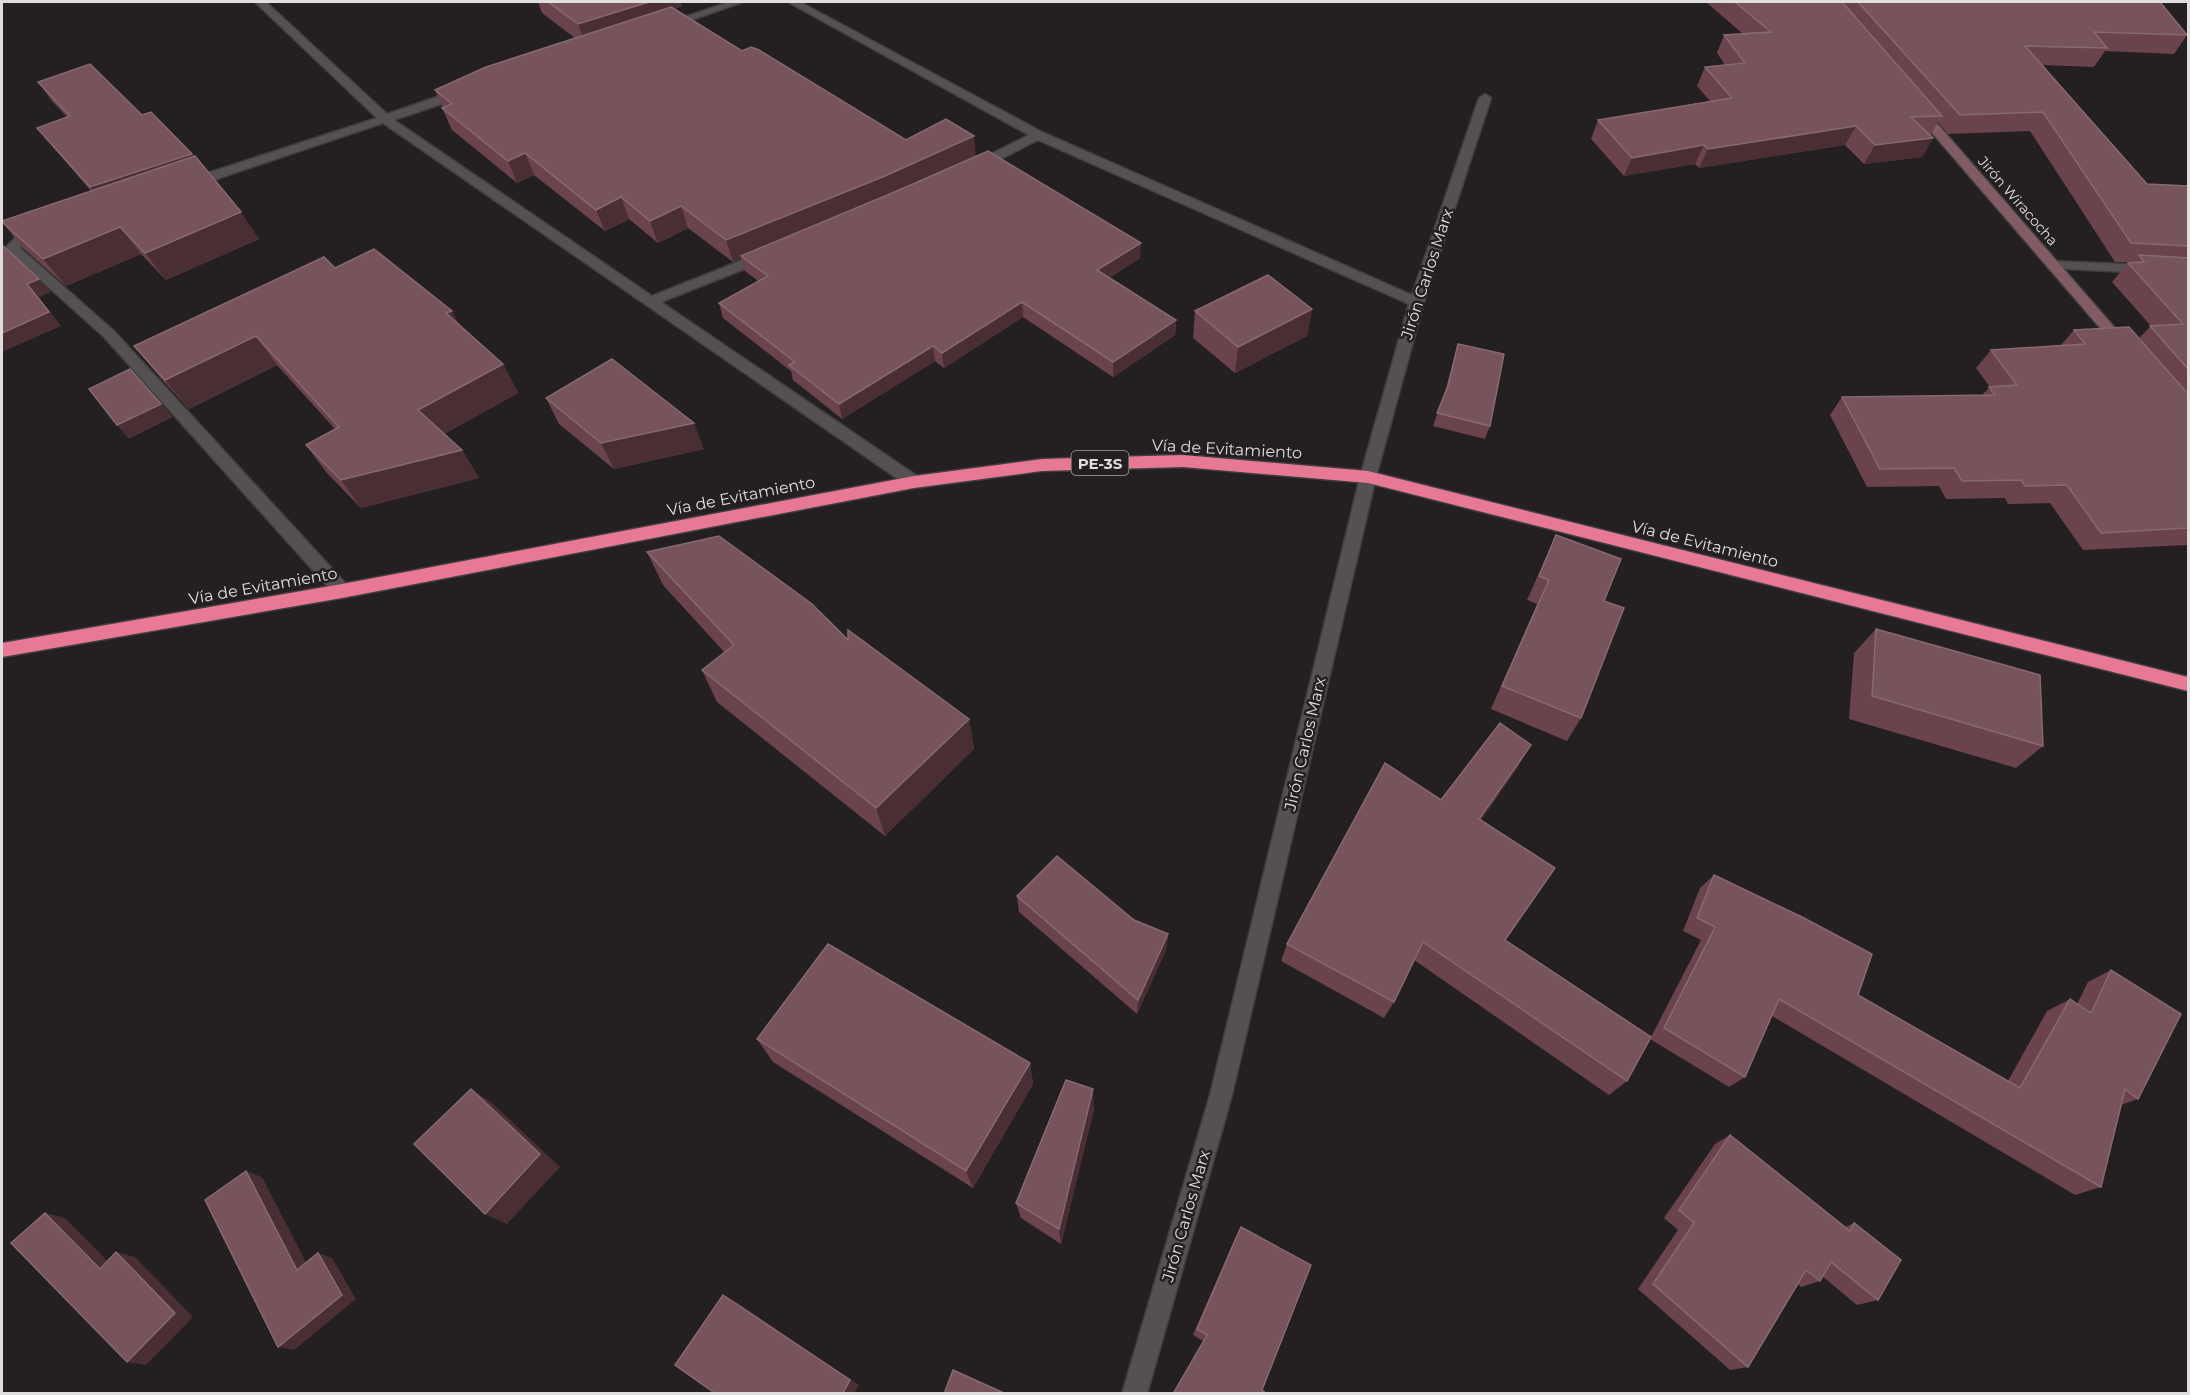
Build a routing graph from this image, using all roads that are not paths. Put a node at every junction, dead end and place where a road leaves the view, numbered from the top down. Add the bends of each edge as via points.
1 (260, 2) edge
2 (738, 2) edge
3 (794, 2) edge
4 (659, 28) edge
5 (476, 88) edge
6 (1485, 98) dead end
7 (1908, 98) edge
8 (385, 118) junction
9 (1038, 135) junction
10 (963, 173) edge
11 (181, 187) edge
12 (55, 228) edge
13 (779, 251) edge
14 (2053, 265) junction
15 (2188, 271) edge
16 (651, 301) junction
17 (1417, 302) junction
18 (2136, 360) edge
19 (1368, 477) junction
20 (914, 482) junction
21 (342, 591) junction
22 (2, 650) edge
23 (2188, 684) edge
24 (1134, 1394) edge

1 - 8 street
2 - 4 street
3 - 9 street
5 - 8 street
6 - 17 street, Jirón Carlos Marx
7 - 14 street, Jirón Wiracocha
8 - 11 street
8 - 16 street
9 - 10 street
9 - 17 street
12 - 21 street via 21,240 12,248 109,334
13 - 16 street
14 - 15 street
14 - 18 street, Jirón Wiracocha
16 - 20 street
17 - 19 street, Jirón Carlos Marx
19 - 20 highway, Vía de Evitamiento / PE-3S via 1183,461 1042,465
19 - 23 highway, Vía de Evitamiento / PE-3S
19 - 24 street, Jirón Carlos Marx via 1221,1095
20 - 21 highway, Vía de Evitamiento / PE-3S
21 - 22 highway, Vía de Evitamiento / PE-3S

